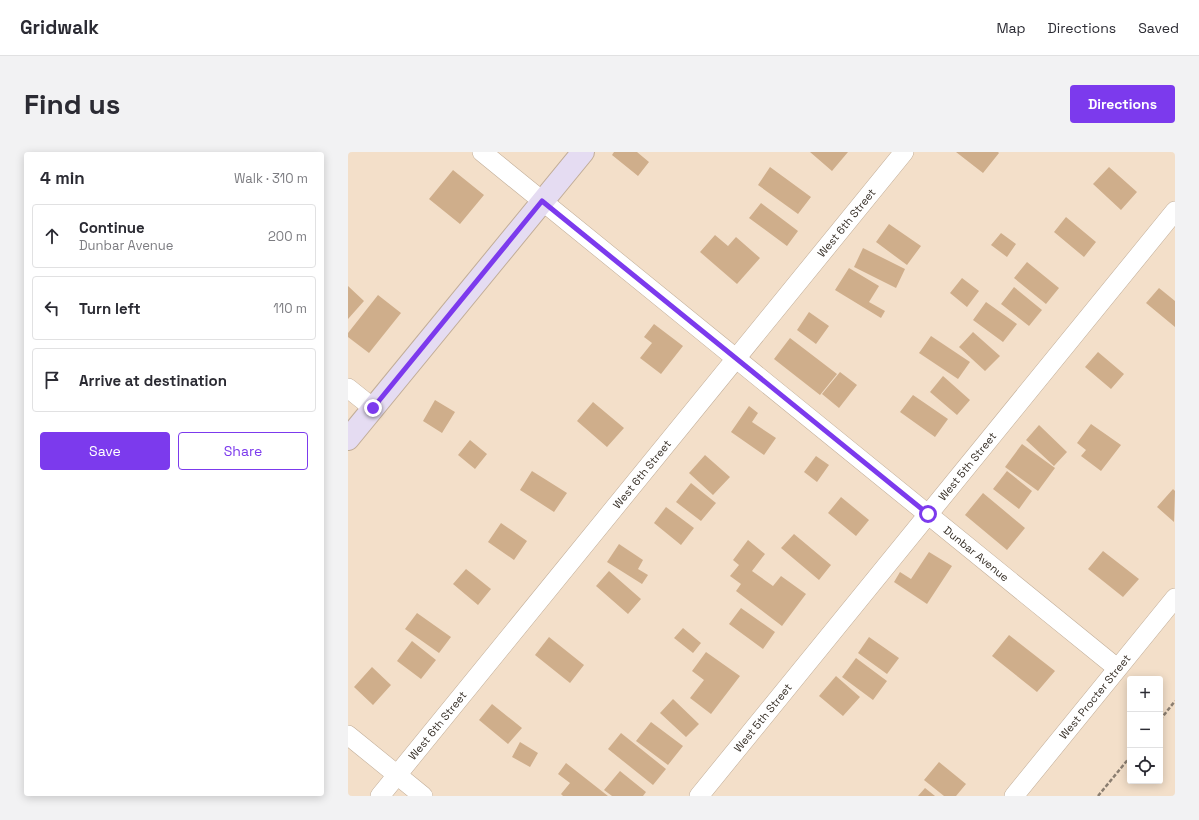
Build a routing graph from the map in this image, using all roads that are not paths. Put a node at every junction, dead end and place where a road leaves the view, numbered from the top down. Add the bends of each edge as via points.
1 (482, 152) edge
2 (583, 152) edge
3 (904, 152) edge
4 (542, 201) junction
5 (1175, 211) edge
6 (736, 358) junction
7 (348, 388) edge
8 (373, 408) junction
9 (348, 440) edge
10 (928, 514) junction
11 (1175, 598) edge
12 (1117, 668) junction
13 (348, 735) edge
14 (397, 775) junction
15 (380, 796) edge
16 (423, 796) edge
17 (699, 796) edge
18 (1014, 796) edge

1 - 4 street, Dunbar Avenue
2 - 4 main road
3 - 6 street, West 6th Street
4 - 6 street, Dunbar Avenue
4 - 8 main road
5 - 10 street, West 5th Street
6 - 10 street, Dunbar Avenue
6 - 14 street, West 6th Street
7 - 8 street
8 - 9 main road
10 - 12 street, Dunbar Avenue
10 - 17 street, West 5th Street
11 - 12 street, West Procter Street
12 - 18 street, West Procter Street
13 - 14 street
14 - 15 street, West 6th Street
14 - 16 street

